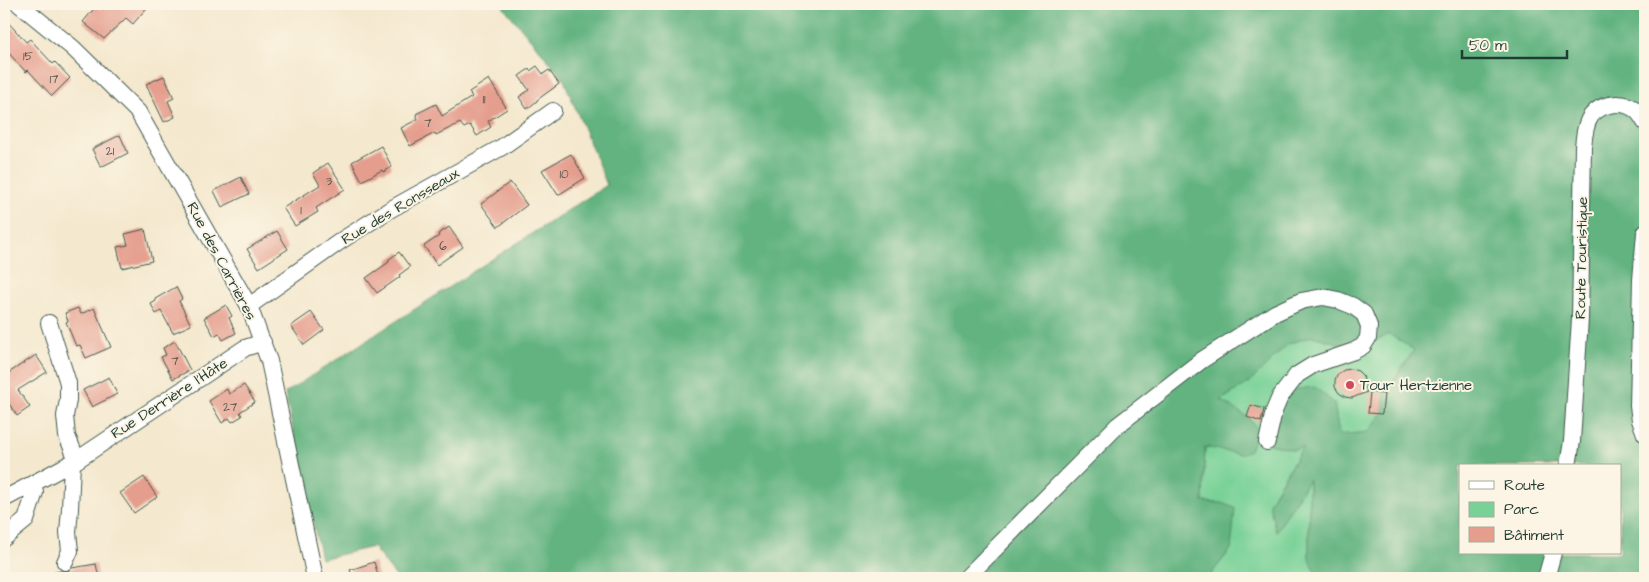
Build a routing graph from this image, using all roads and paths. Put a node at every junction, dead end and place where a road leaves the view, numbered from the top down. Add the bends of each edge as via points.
1 (19, 4) edge
2 (553, 111) dead end
3 (1645, 122) edge
4 (1645, 233) edge
5 (249, 306) junction
6 (49, 323) dead end
7 (263, 342) junction
8 (1645, 434) edge
9 (1267, 442) dead end
10 (74, 461) junction
11 (1568, 464) edge
12 (33, 484) junction
13 (4, 499) edge
14 (4, 538) edge
15 (1553, 554) edge
16 (65, 562) dead end
17 (315, 578) edge
18 (966, 578) edge
19 (1546, 578) edge

1 - 5 street, Rue des Carrières via 74,48 138,112
2 - 5 street, Rue des Ronsseaux via 502,147 358,230
3 - 11 street, Route Touristique via 1626,105 1612,104 1591,116 1586,128 1580,319
4 - 8 street via 1638,406
5 - 7 street, Rue des Carrières
6 - 10 street via 68,383 65,416
7 - 10 street, Rue Derrière l'Hâte via 244,348
7 - 17 street, Rue des Carrières
9 - 18 street via 1280,397 1297,375 1313,365 1363,346 1369,326 1364,314 1353,306 1323,297 1301,301 1275,312 1202,360 1118,425
10 - 12 street, Rue Derrière l'Hâte
10 - 16 street via 68,532 70,551
12 - 13 street, Rue Derrière l'Hâte
12 - 14 street via 35,492 26,520
15 - 19 street

